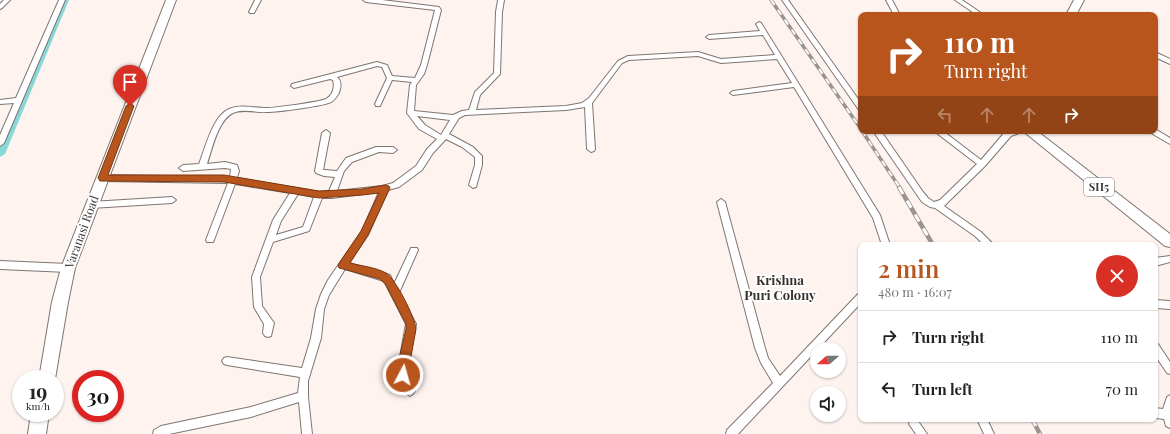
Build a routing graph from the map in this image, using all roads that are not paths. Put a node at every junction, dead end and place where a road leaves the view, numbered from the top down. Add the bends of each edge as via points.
1 (7, 0) edge
2 (62, 0) edge
3 (171, 0) edge
4 (258, 0) edge
5 (366, 0) edge
6 (501, 0) edge
7 (785, 0) edge
8 (889, 0) edge
9 (958, 0) edge
10 (1079, 0) edge
11 (0, 7) edge
12 (252, 12) dead end
13 (895, 12) edge
14 (976, 12) edge
15 (1073, 12) edge
16 (759, 24) dead end
17 (764, 33) junction
18 (709, 37) dead end
19 (1158, 56) edge
20 (779, 57) junction
21 (1170, 62) edge
22 (330, 76) junction
23 (390, 78) junction
24 (416, 80) junction
25 (294, 86) dead end
26 (796, 86) junction
27 (733, 93) dead end
28 (18, 100) junction
29 (0, 102) edge
30 (588, 102) junction
31 (378, 104) dead end
32 (858, 104) edge
33 (472, 112) junction
34 (410, 113) junction
35 (454, 118) junction
36 (326, 133) dead end
37 (879, 134) edge
38 (942, 134) edge
39 (1008, 134) edge
40 (1033, 134) edge
41 (1158, 134) edge
42 (444, 137) junction
43 (1170, 141) edge
44 (0, 143) edge
45 (591, 149) dead end
46 (393, 150) dead end
47 (982, 164) junction
48 (202, 167) junction
49 (183, 168) dead end
50 (340, 174) junction
51 (103, 178) junction
52 (233, 180) junction
53 (473, 185) dead end
54 (385, 188) junction
55 (296, 191) junction
56 (319, 195) junction
57 (332, 195) junction
58 (172, 200) dead end
59 (721, 202) dead end
60 (91, 205) junction
61 (937, 205) junction
62 (210, 240) dead end
63 (269, 240) junction
64 (885, 242) edge
65 (987, 242) edge
66 (1170, 242) edge
67 (414, 250) dead end
68 (1170, 259) edge
69 (1158, 261) edge
70 (0, 265) edge
71 (343, 265) junction
72 (68, 268) junction
73 (395, 292) junction
74 (858, 300) edge
75 (1158, 304) edge
76 (1170, 305) edge
77 (268, 334) dead end
78 (1158, 352) edge
79 (227, 361) dead end
80 (49, 370) edge
81 (1170, 370) edge
82 (305, 373) junction
83 (779, 383) junction
84 (410, 391) dead end
85 (304, 395) junction
86 (1170, 400) edge
87 (1158, 414) edge
88 (1168, 419) edge
89 (39, 422) edge
90 (983, 422) edge
91 (914, 424) dead end
92 (37, 434) edge
93 (158, 434) edge
94 (307, 434) edge
95 (731, 434) edge
96 (922, 434) edge
97 (989, 434) edge

1 - 11 street
2 - 28 street
3 - 51 highway, Varanasi Road
4 - 12 street
5 - 24 street via 437,8 424,65
6 - 33 street via 498,12 497,74 477,94
7 - 32 street
8 - 13 street
9 - 14 street
10 - 15 main road
16 - 17 street
17 - 18 street
17 - 20 street
19 - 21 street
20 - 26 street
20 - 30 street via 721,61 698,54 628,58 620,62
22 - 23 street via 377,64 385,66
22 - 25 street
22 - 48 street via 336,79 338,85 328,102 267,110 236,109 226,114 219,121
23 - 24 street
23 - 31 street
24 - 34 street via 413,85
26 - 27 street
26 - 64 street via 877,218
28 - 29 street
28 - 44 street
30 - 33 street via 575,107
30 - 45 street
33 - 35 street
34 - 35 street
34 - 42 street via 422,127
35 - 42 street
36 - 50 street via 318,171
37 - 61 street via 920,194 930,204
38 - 47 street
39 - 47 street
40 - 66 main road, SH5
41 - 43 street
42 - 53 street via 478,155
42 - 54 street via 419,168 396,185
46 - 50 street via 379,149 354,157 346,163
47 - 61 street
48 - 49 street
48 - 52 street via 232,166 235,170
50 - 57 street
51 - 52 street
51 - 60 highway, Varanasi Road
52 - 55 street
52 - 62 street
54 - 57 street
54 - 71 street via 365,233
55 - 56 street
55 - 63 street via 277,220
56 - 57 street
56 - 63 street via 306,229
58 - 60 street
59 - 83 street via 760,348 764,360
60 - 72 highway, Varanasi Road
61 - 65 street
63 - 77 street via 255,282 258,306 269,323
67 - 73 street
68 - 69 street
70 - 72 street
71 - 73 street via 383,276
71 - 82 street via 322,302 316,338
72 - 80 highway, Varanasi Road
73 - 84 street via 411,324 403,368 403,375
74 - 83 street
75 - 76 street
78 - 81 street
79 - 82 street
82 - 85 street via 302,388
83 - 95 street
85 - 93 street via 275,406 168,429
85 - 94 street
86 - 88 street via 1167,406
87 - 88 street
89 - 92 highway
90 - 97 street
91 - 96 street

